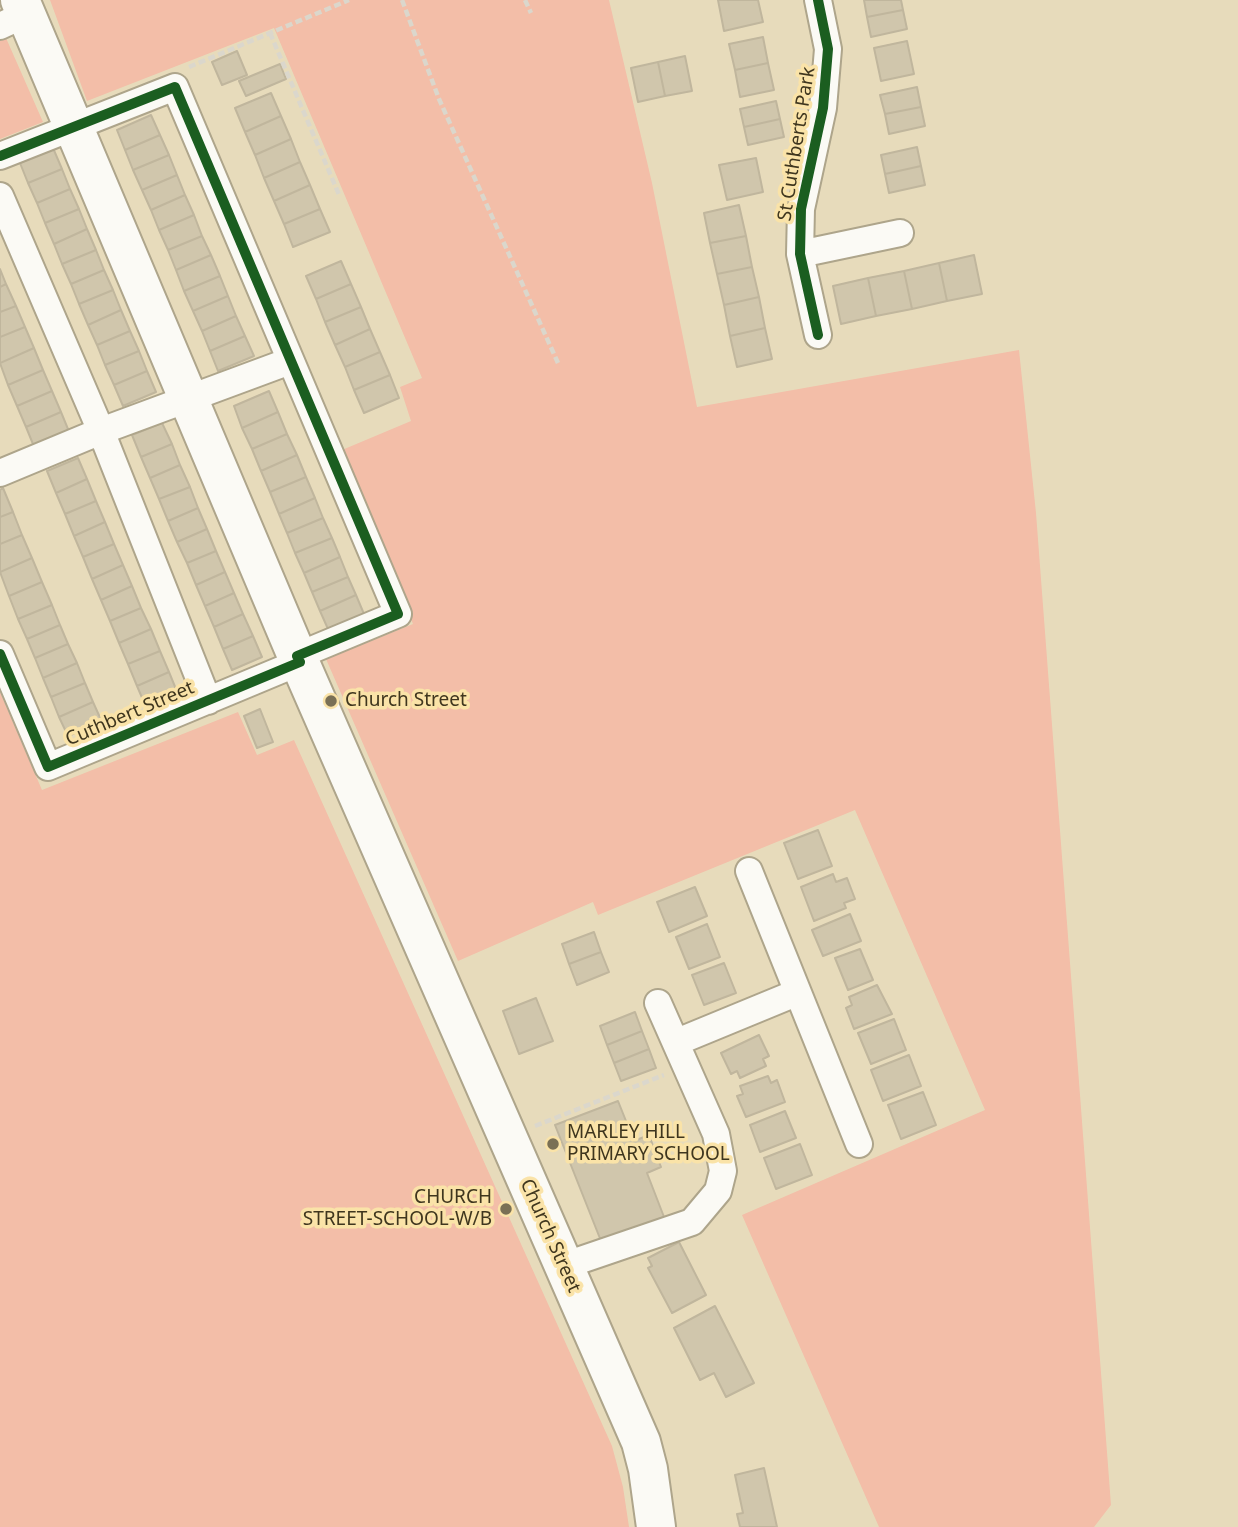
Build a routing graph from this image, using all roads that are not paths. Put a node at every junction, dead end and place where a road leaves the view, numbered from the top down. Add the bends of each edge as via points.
1 (818, 0) edge
2 (15, 13) edge
3 (72, 127) junction
4 (0, 156) edge
5 (0, 196) edge
6 (900, 233) dead end
7 (800, 254) junction
8 (818, 335) dead end
9 (290, 361) junction
10 (187, 398) junction
11 (101, 431) junction
12 (0, 473) edge
13 (0, 654) edge
14 (298, 659) junction
15 (208, 701) junction
16 (749, 871) dead end
17 (796, 993) junction
18 (658, 1003) dead end
19 (677, 1042) junction
20 (859, 1144) dead end
21 (563, 1266) junction
22 (656, 1527) edge

1 - 7 street, St Cuthberts Park via 828,49 823,108 802,209
2 - 3 highway, Church Street
3 - 4 street
3 - 9 street via 175,87
3 - 10 highway, Church Street
5 - 11 street
6 - 7 street
7 - 8 street, St Cuthberts Park
9 - 10 street
9 - 14 street, Cuthbert Street via 398,614
10 - 11 street
10 - 14 highway, Church Street
11 - 12 street
11 - 15 street
13 - 15 street, Cuthbert Street via 48,767
14 - 15 street, Cuthbert Street
14 - 21 highway, Church Street
16 - 17 street
17 - 19 street
17 - 20 street
18 - 19 street
19 - 21 street via 716,1135 723,1171 718,1191 692,1222
21 - 22 highway, Church Street via 641,1442

